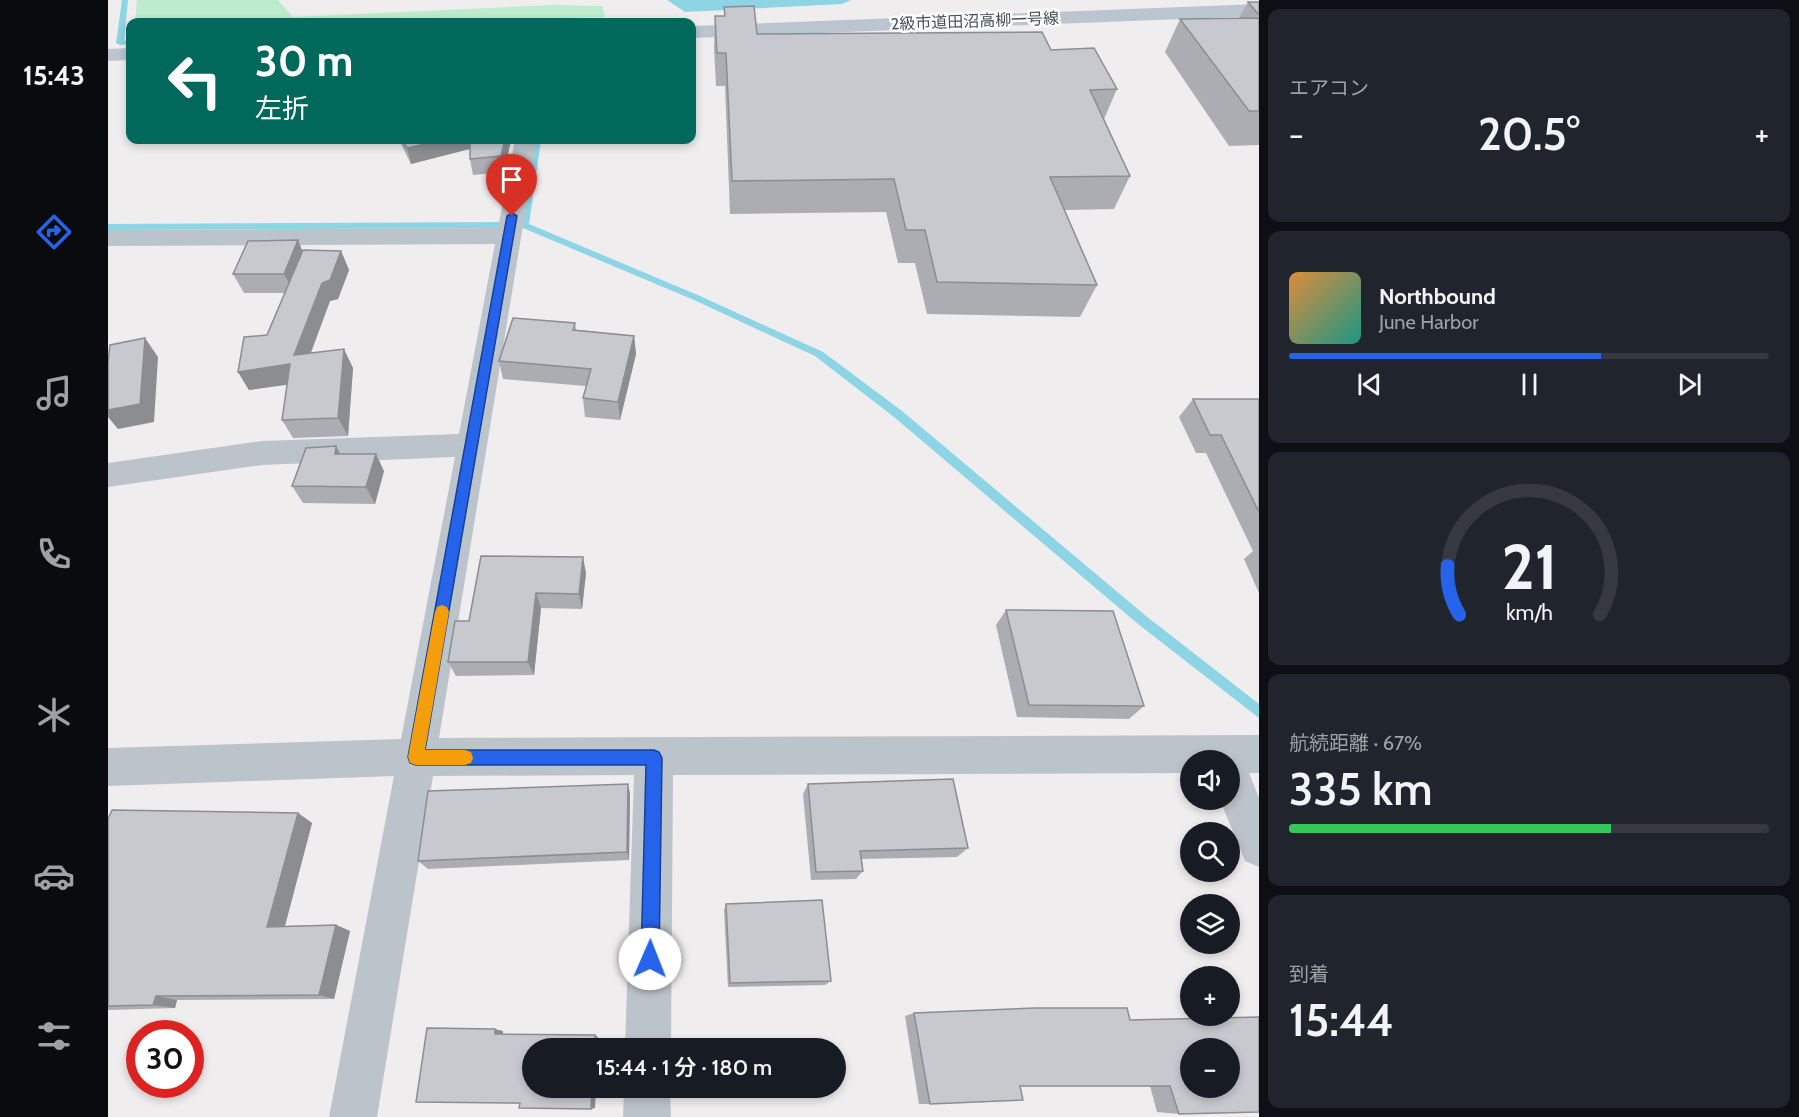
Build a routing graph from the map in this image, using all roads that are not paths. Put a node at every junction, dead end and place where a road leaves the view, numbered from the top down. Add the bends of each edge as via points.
1 (1259, 10) edge
2 (696, 32) edge
3 (126, 54) edge
4 (108, 55) edge
5 (525, 144) edge
6 (509, 236) junction
7 (108, 238) edge
8 (471, 445) junction
9 (108, 475) edge
10 (416, 757) junction
11 (654, 758) junction
12 (1180, 761) edge
13 (108, 767) edge
14 (1240, 782) edge
15 (1259, 847) edge
16 (648, 1038) edge
17 (647, 1098) edge
18 (353, 1117) edge
19 (647, 1117) edge

1 - 2 street, 2級市道田沼高柳一号線
3 - 4 street
5 - 6 street
6 - 7 street
6 - 8 street
8 - 9 street via 262,453
8 - 10 street
10 - 11 street
10 - 13 street
10 - 18 street
11 - 12 street
11 - 16 street
14 - 15 street
17 - 19 street

